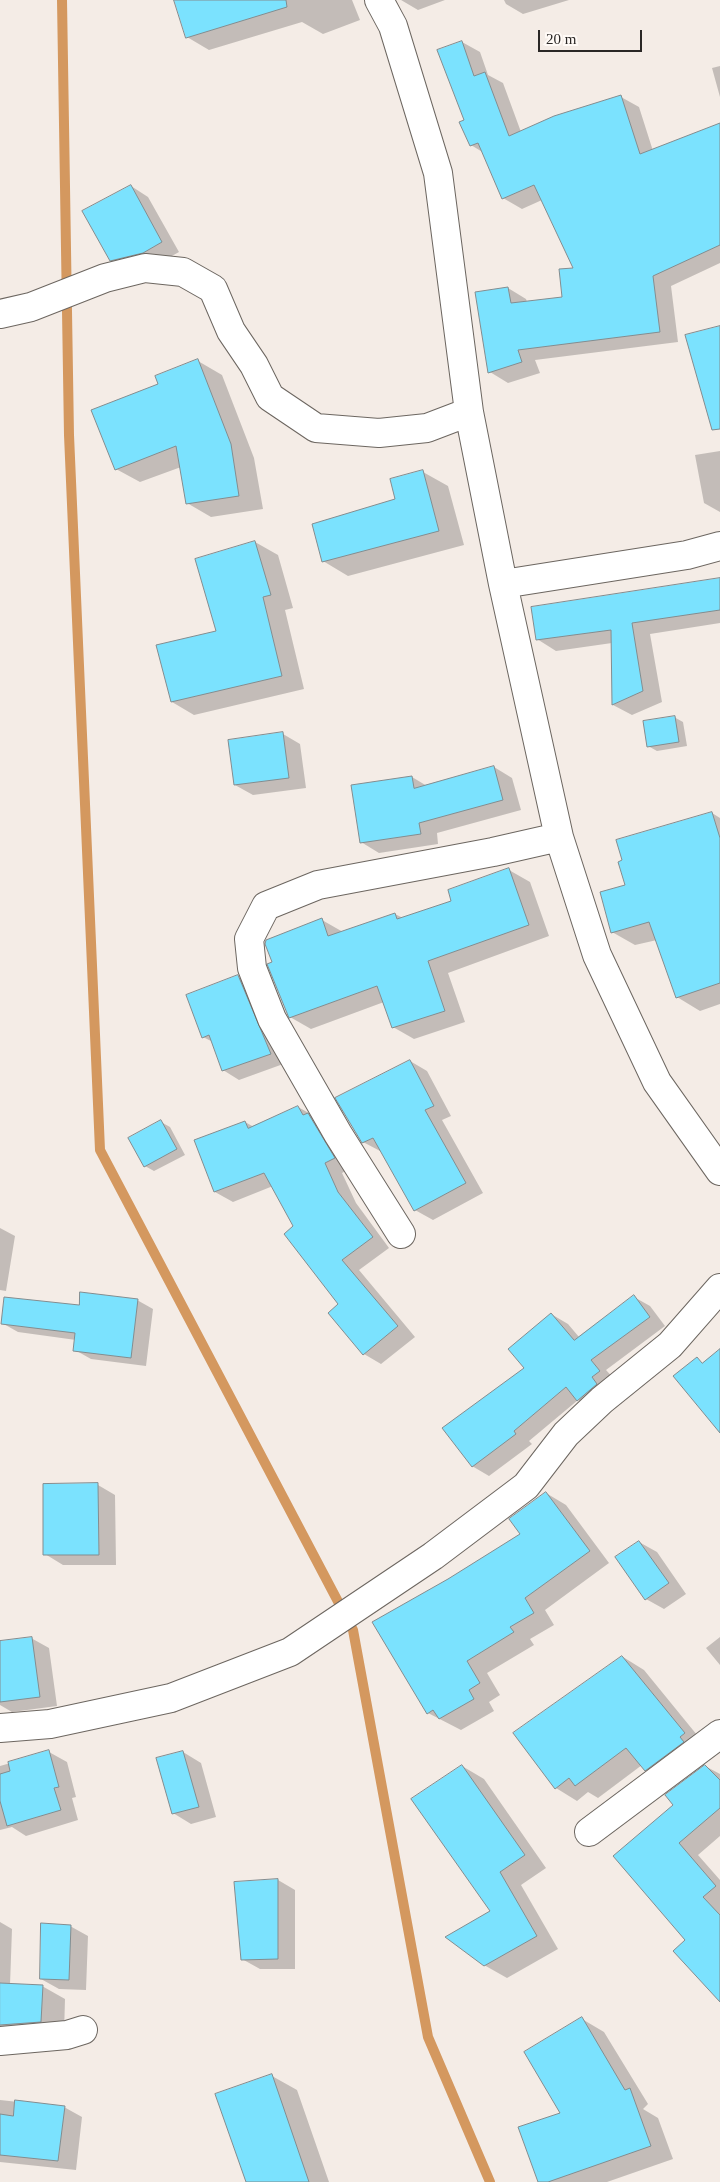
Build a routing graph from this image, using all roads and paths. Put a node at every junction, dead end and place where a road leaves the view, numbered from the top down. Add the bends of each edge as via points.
1 (379, 0) edge
2 (0, 314) edge
3 (469, 412) junction
4 (720, 546) edge
5 (503, 584) junction
6 (559, 837) junction
7 (720, 1171) edge
8 (401, 1234) dead end
9 (720, 1288) edge
10 (0, 1728) edge
11 (720, 1734) edge
12 (589, 1832) dead end
13 (83, 2030) dead end
14 (0, 2041) edge

1 - 3 street via 393,26 438,174
2 - 3 street via 31,308 105,278 145,268 183,272 213,289 231,331 254,365 270,397 316,428 379,433 427,428
3 - 5 street
4 - 5 street
5 - 6 street
6 - 7 street via 597,955 657,1082
6 - 8 street via 318,885 266,906 249,939 252,968 272,1019 338,1134
9 - 10 street via 670,1345 566,1434 526,1486 433,1556 290,1652 171,1698 50,1724
11 - 12 street
13 - 14 street via 67,2035

